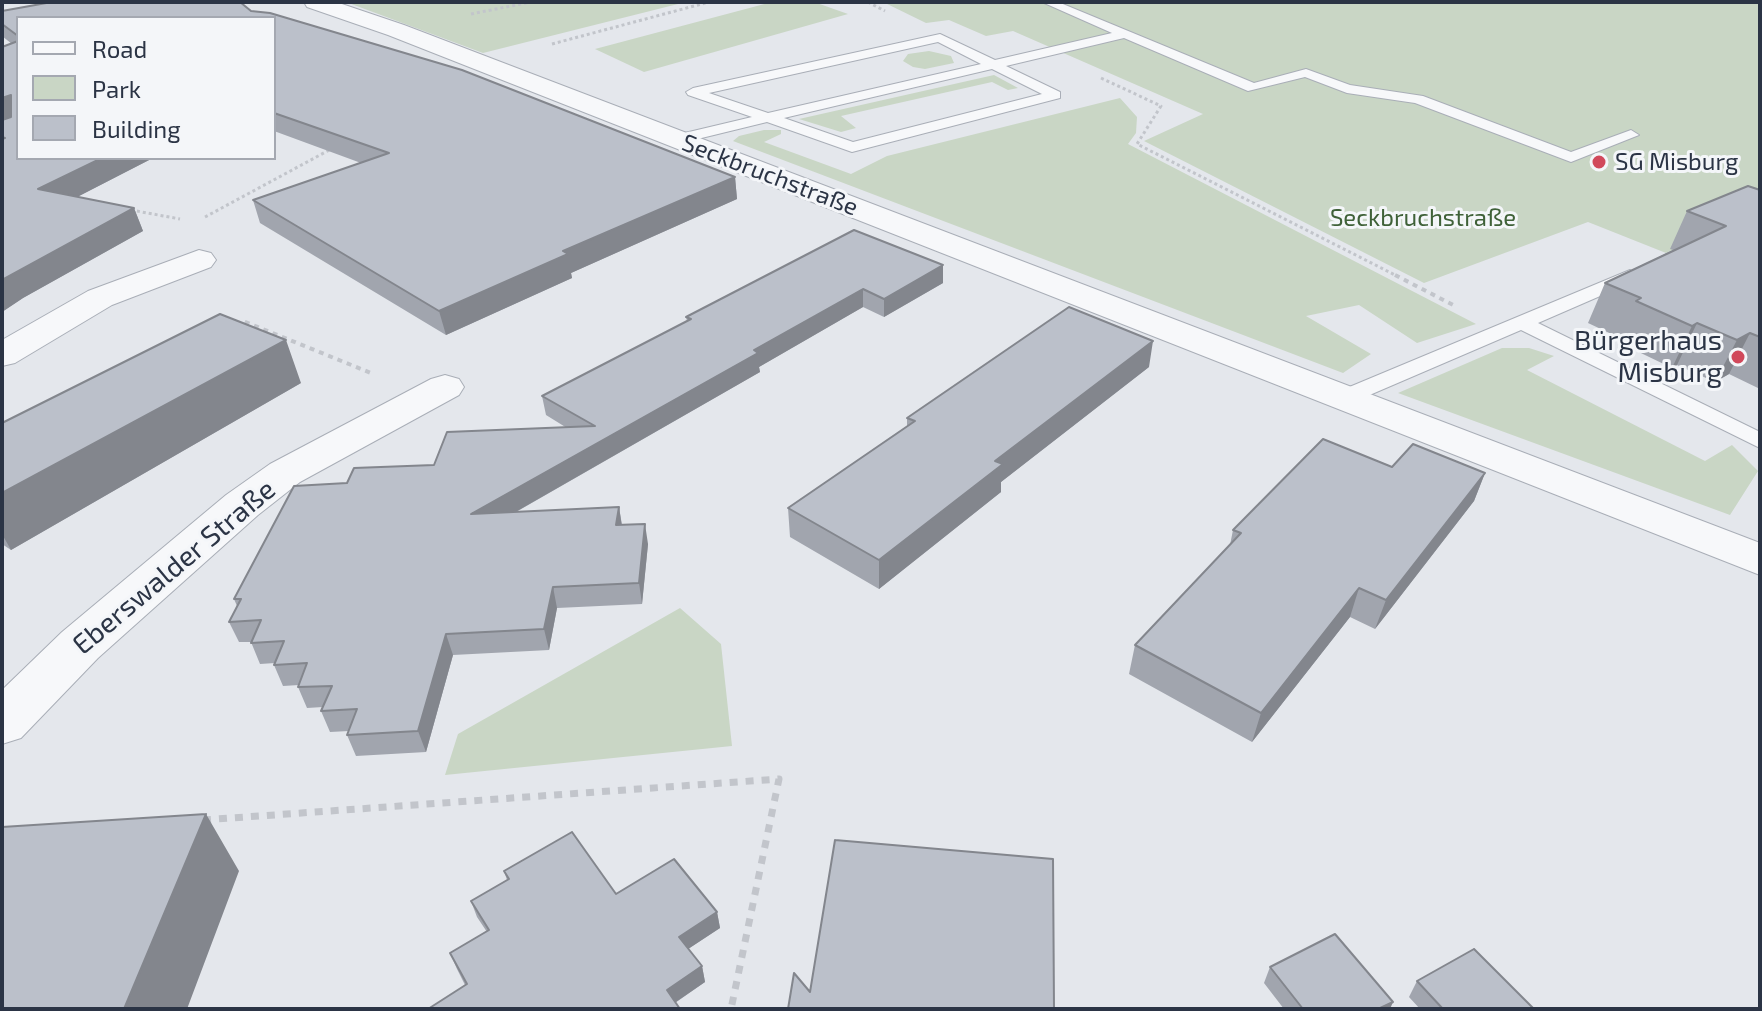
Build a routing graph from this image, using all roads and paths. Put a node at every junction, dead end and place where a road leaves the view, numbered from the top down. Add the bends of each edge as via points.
1 (315, 2) edge
2 (709, 2) edge
3 (1048, 2) edge
4 (1125, 34) junction
5 (1046, 53) junction
6 (482, 63) junction
7 (993, 65) junction
8 (767, 118) junction
9 (1631, 135) dead end
10 (677, 139) junction
11 (337, 147) edge
12 (121, 208) edge
13 (181, 219) dead end
14 (196, 222) dead end
15 (199, 260) dead end
16 (1645, 269) edge
17 (1512, 326) junction
18 (230, 328) edge
19 (2, 355) edge
20 (436, 392) joint
21 (1343, 398) junction
22 (1760, 441) edge
23 (1760, 560) edge
24 (2, 723) edge
25 (192, 821) edge
26 (731, 1009) edge

1 - 6 street, Seckbruchstraße
2 - 6 path
3 - 4 lane
4 - 5 lane
4 - 9 lane via 1253,88 1306,73 1347,89 1418,99 1571,157
5 - 7 lane
5 - 17 path via 1161,106 1137,144
6 - 10 street, Seckbruchstraße
7 - 8 lane
7 - 8 lane via 1055,95 852,147
7 - 8 lane via 940,38 693,92
8 - 10 lane
10 - 21 street, Seckbruchstraße
11 - 14 path
12 - 13 path
15 - 19 street via 100,298
16 - 17 lane
17 - 21 lane
17 - 22 lane
18 - 20 path via 243,321
20 - 24 street, Eberswalder Straße via 285,473 232,512 80,645
21 - 23 street, Seckbruchstraße
25 - 26 path via 779,779

